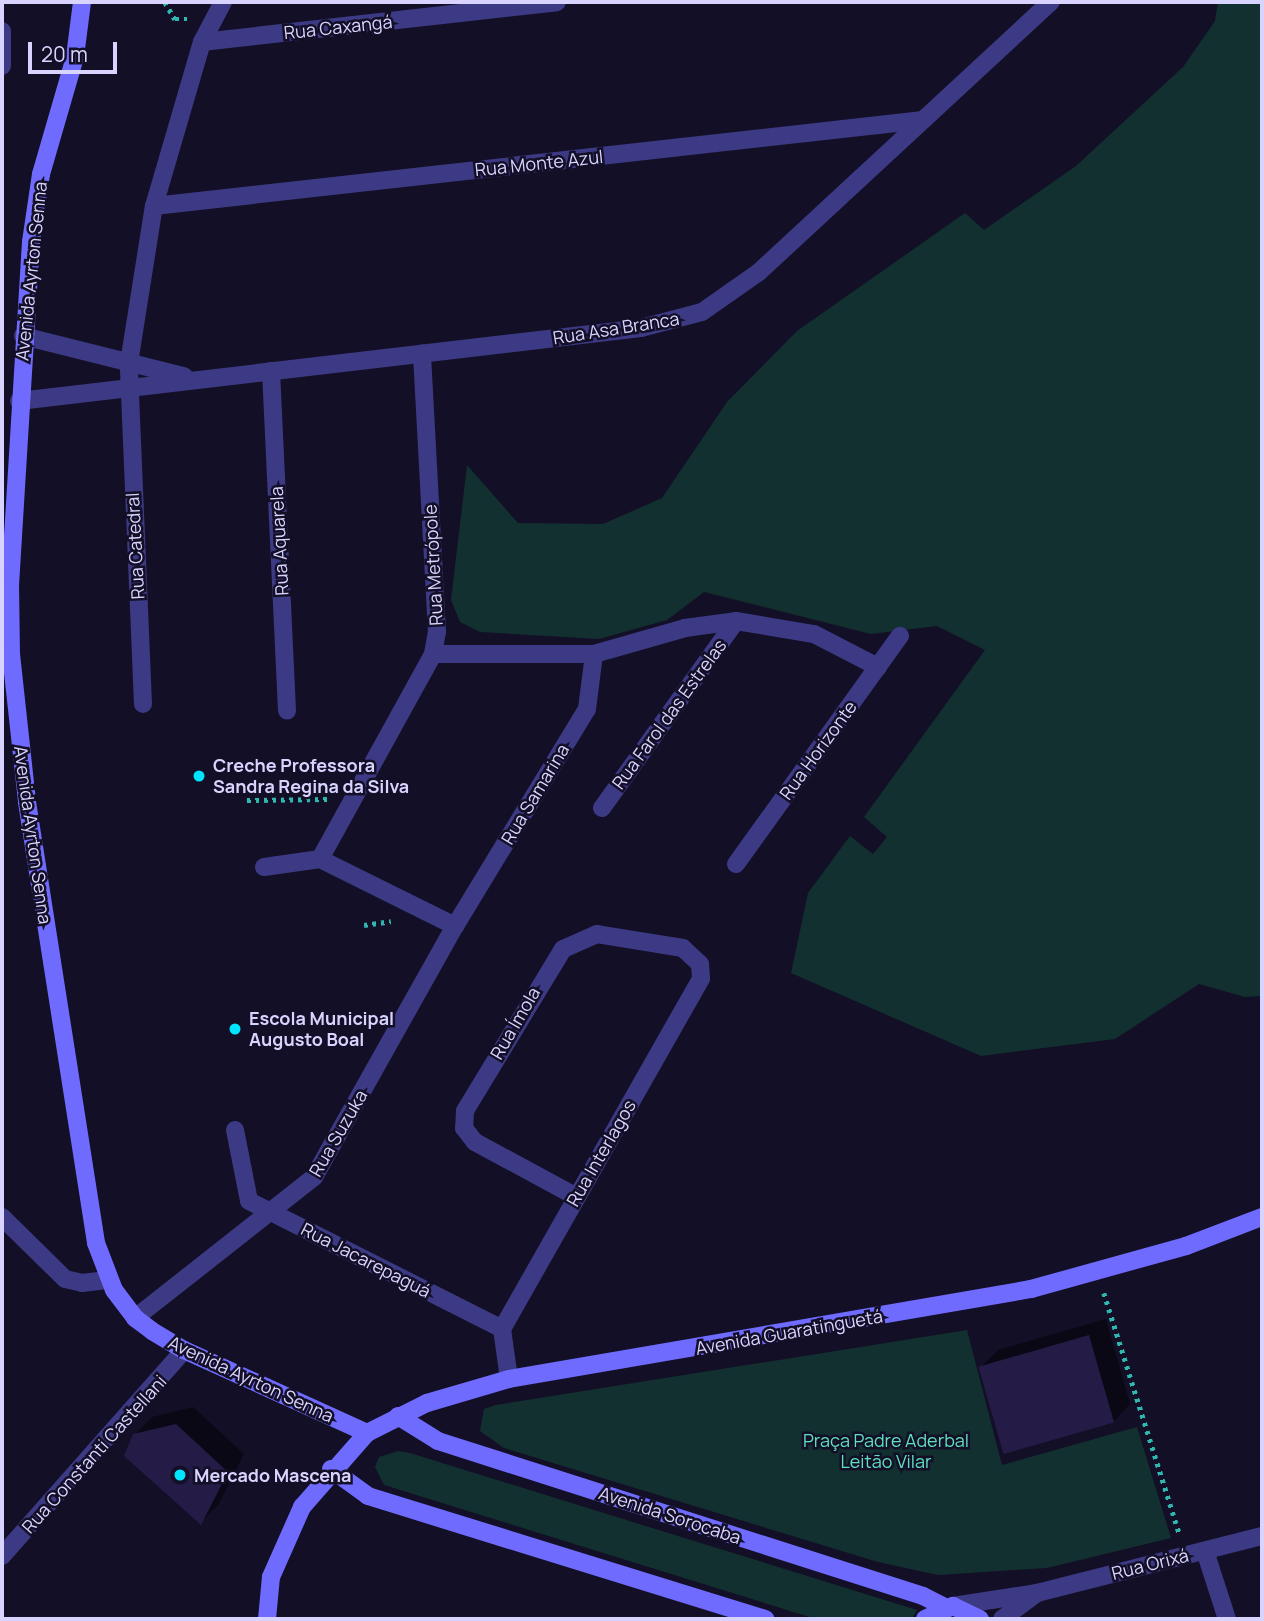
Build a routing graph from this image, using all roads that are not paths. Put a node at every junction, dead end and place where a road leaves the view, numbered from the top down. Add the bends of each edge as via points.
1 (82, 2) edge
2 (223, 2) edge
3 (557, 2) edge
4 (1051, 2) edge
5 (2, 31) edge
6 (202, 42) junction
7 (2, 66) edge
8 (923, 120) junction
9 (154, 206) junction
10 (23, 335) junction
11 (422, 353) junction
12 (129, 363) junction
13 (271, 371) junction
14 (191, 377) junction
15 (128, 389) junction
16 (19, 401) junction
17 (736, 621) junction
18 (900, 636) dead end
19 (433, 654) junction
20 (594, 654) junction
21 (877, 667) junction
22 (143, 704) dead end
23 (287, 711) dead end
24 (602, 808) dead end
25 (320, 859) junction
26 (736, 864) dead end
27 (264, 867) dead end
28 (455, 926) junction
29 (701, 978) joint
30 (235, 1130) dead end
31 (575, 1196) junction
32 (274, 1213) junction
33 (2, 1217) edge
34 (1262, 1217) edge
35 (107, 1280) junction
36 (135, 1318) junction
37 (502, 1329) junction
38 (184, 1350) junction
39 (509, 1379) junction
40 (398, 1416) junction
41 (366, 1433) junction
42 (331, 1469) junction
43 (1261, 1539) edge
44 (1205, 1551) junction
45 (2, 1556) edge
46 (1037, 1592) junction
47 (949, 1606) junction
48 (267, 1619) edge
49 (765, 1619) edge
50 (925, 1619) edge
51 (980, 1619) edge
52 (1002, 1619) edge
53 (1227, 1619) edge

1 - 10 street, Avenida Ayrton Senna via 75,57 41,174
2 - 6 street
3 - 6 street, Rua Caxangá
4 - 8 street, Rua Asa Branca
5 - 7 street
6 - 9 street
8 - 9 street, Rua Monte Azul
8 - 11 street, Rua Asa Branca via 759,272 702,312 641,328
9 - 12 street
10 - 12 street, Rua Asa Branca
10 - 16 street, Avenida Ayrton Senna
11 - 13 street, Rua Asa Branca
11 - 19 street, Rua Metrópole via 437,632
12 - 14 street, Rua Asa Branca
12 - 15 street
13 - 14 street, Rua Asa Branca
13 - 23 street, Rua Aquarela
14 - 15 street, Rua Asa Branca
15 - 16 street, Rua Asa Branca
15 - 22 street, Rua Catedral
16 - 35 street, Avenida Ayrton Senna via 10,584 17,723 96,1243
17 - 20 street via 685,628
17 - 21 street via 814,634
17 - 24 street, Rua Farol das Estrelas
18 - 21 street, Rua Horizonte
19 - 20 street
19 - 25 street, Rua Metrópole
20 - 28 street, Rua Samarina via 587,709
21 - 26 street, Rua Horizonte
25 - 27 street
25 - 28 street
28 - 32 street, Rua Suzuka via 314,1177
29 - 31 street, Rua Interlagos
29 - 31 street, Rua Ímola via 700,964 683,948 613,934 585,936 554,959 496,1056 465,1111 468,1136
30 - 32 street, Rua Jacarepaguá via 249,1201
31 - 37 street, Rua Interlagos
32 - 36 street, Rua Suzuka
32 - 37 street, Rua Jacarepaguá
33 - 35 street via 65,1279 82,1283
34 - 39 street, Avenida Guaratinguetá via 1186,1246 989,1298
35 - 36 street, Avenida Ayrton Senna
36 - 38 street, Avenida Ayrton Senna
37 - 39 street
38 - 41 street, Avenida Ayrton Senna
38 - 45 street, Rua Constanti Castellani
39 - 40 street, Avenida Guaratinguetá via 452,1393
40 - 41 street, Avenida Guaratinguetá
40 - 47 street, Avenida Sorocaba via 438,1441
41 - 42 street, Avenida Guaratinguetá
42 - 48 street, Avenida Guaratinguetá via 282,1542 271,1577
42 - 49 street via 368,1496
43 - 44 street, Rua Orixá
44 - 46 street, Rua Orixá
44 - 53 street
46 - 47 street, Rua Orixá
46 - 52 street, Rua Orixá
47 - 50 street
47 - 51 street, Avenida Sorocaba

